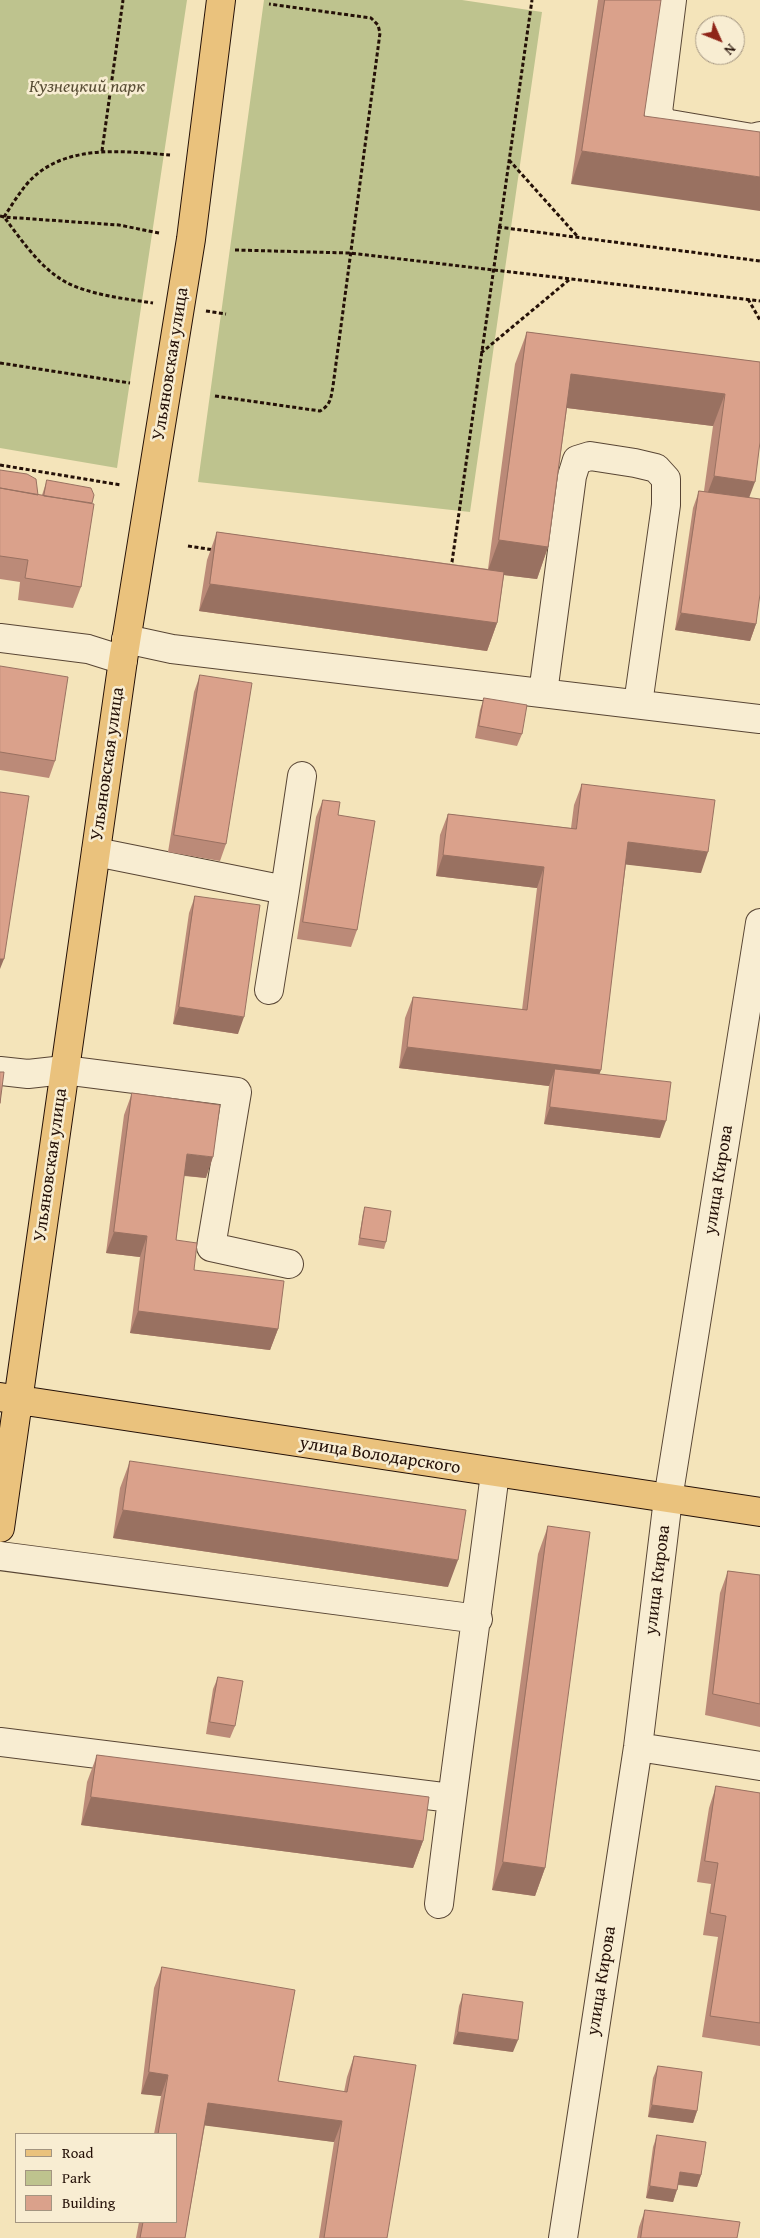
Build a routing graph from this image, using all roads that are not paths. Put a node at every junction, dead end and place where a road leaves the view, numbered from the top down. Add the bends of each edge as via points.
1 (221, 0) edge
2 (672, 0) edge
3 (760, 136) edge
4 (0, 638) edge
5 (124, 650) junction
6 (543, 693) junction
7 (638, 704) junction
8 (760, 719) edge
9 (302, 776) dead end
10 (96, 852) junction
11 (285, 890) junction
12 (760, 923) edge
13 (757, 965) edge
14 (269, 990) dead end
15 (64, 1070) junction
16 (0, 1071) edge
17 (289, 1264) dead end
18 (10, 1398) edge
19 (495, 1473) junction
20 (668, 1499) junction
21 (760, 1512) edge
22 (0, 1528) edge
23 (0, 1556) edge
24 (478, 1619) junction
25 (0, 1742) edge
26 (638, 1747) junction
27 (760, 1766) edge
28 (451, 1798) junction
29 (439, 1904) dead end
30 (562, 2238) edge

1 - 5 main road, Ульяновская улица via 191,239
2 - 3 street via 658,112 660,119 664,123 752,138
4 - 5 street
5 - 6 street via 172,649
5 - 10 main road, Ульяновская улица
6 - 7 street
6 - 7 street via 572,476 577,460 590,456 656,468 666,478 668,489
7 - 8 street
9 - 11 street
10 - 11 street
10 - 15 main road, Ульяновская улица
11 - 14 street
12 - 13 street, улица Кирова
13 - 20 street, улица Кирова
15 - 16 street via 28,1074
15 - 17 street via 237,1092 211,1247
15 - 18 main road, Ульяновская улица
18 - 19 main road, улица Володарского
18 - 22 main road, Ульяновская улица
19 - 20 main road, улица Володарского
19 - 24 street
20 - 21 main road, улица Володарского
20 - 26 street, улица Кирова
23 - 24 street
24 - 28 street
25 - 28 street
26 - 27 street
26 - 30 street, улица Кирова
28 - 29 street

